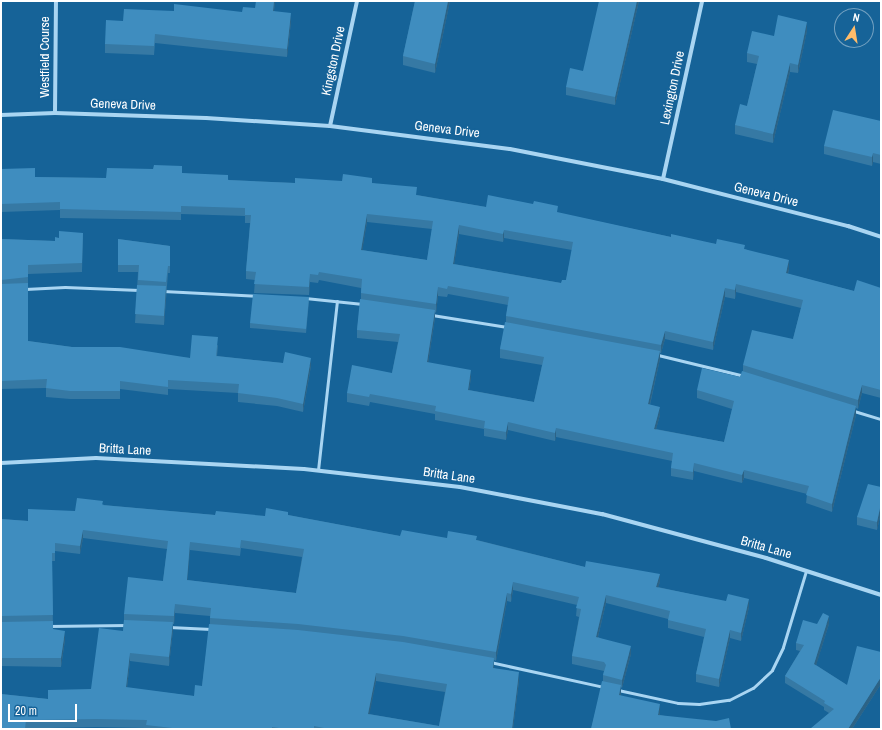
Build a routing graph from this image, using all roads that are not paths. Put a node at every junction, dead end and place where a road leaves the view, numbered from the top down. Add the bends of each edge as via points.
1 (56, 1) edge
2 (358, 1) edge
3 (702, 1) edge
4 (55, 114) junction
5 (1, 115) edge
6 (330, 126) junction
7 (663, 179) junction
8 (881, 236) edge
9 (17, 289) edge
10 (142, 290) edge
11 (157, 291) edge
12 (265, 296) edge
13 (296, 298) edge
14 (338, 301) junction
15 (368, 305) edge
16 (428, 314) edge
17 (512, 328) edge
18 (650, 354) edge
19 (749, 378) edge
20 (852, 410) edge
21 (881, 419) edge
22 (1, 463) edge
23 (318, 470) junction
24 (806, 571) junction
25 (881, 595) edge
26 (40, 626) edge
27 (134, 626) edge
28 (165, 627) edge
29 (220, 629) edge
30 (486, 662) edge

1 - 4 street, Westfield Course
2 - 6 street, Kingston Drive
3 - 7 street, Lexington Drive
4 - 5 street, Geneva Drive
4 - 6 street, Geneva Drive via 206,118
6 - 7 street, Geneva Drive via 510,148
7 - 8 street, Geneva Drive
9 - 10 lane via 65,287
11 - 12 lane
13 - 14 lane
14 - 15 lane
14 - 23 lane
16 - 17 lane
18 - 19 lane
20 - 21 lane
22 - 23 street, Britta Lane via 96,458
23 - 24 street, Britta Lane via 460,487 602,514
24 - 25 street, Britta Lane
24 - 30 lane via 783,647 772,670 753,688 729,700 678,703
26 - 27 lane
28 - 29 lane

